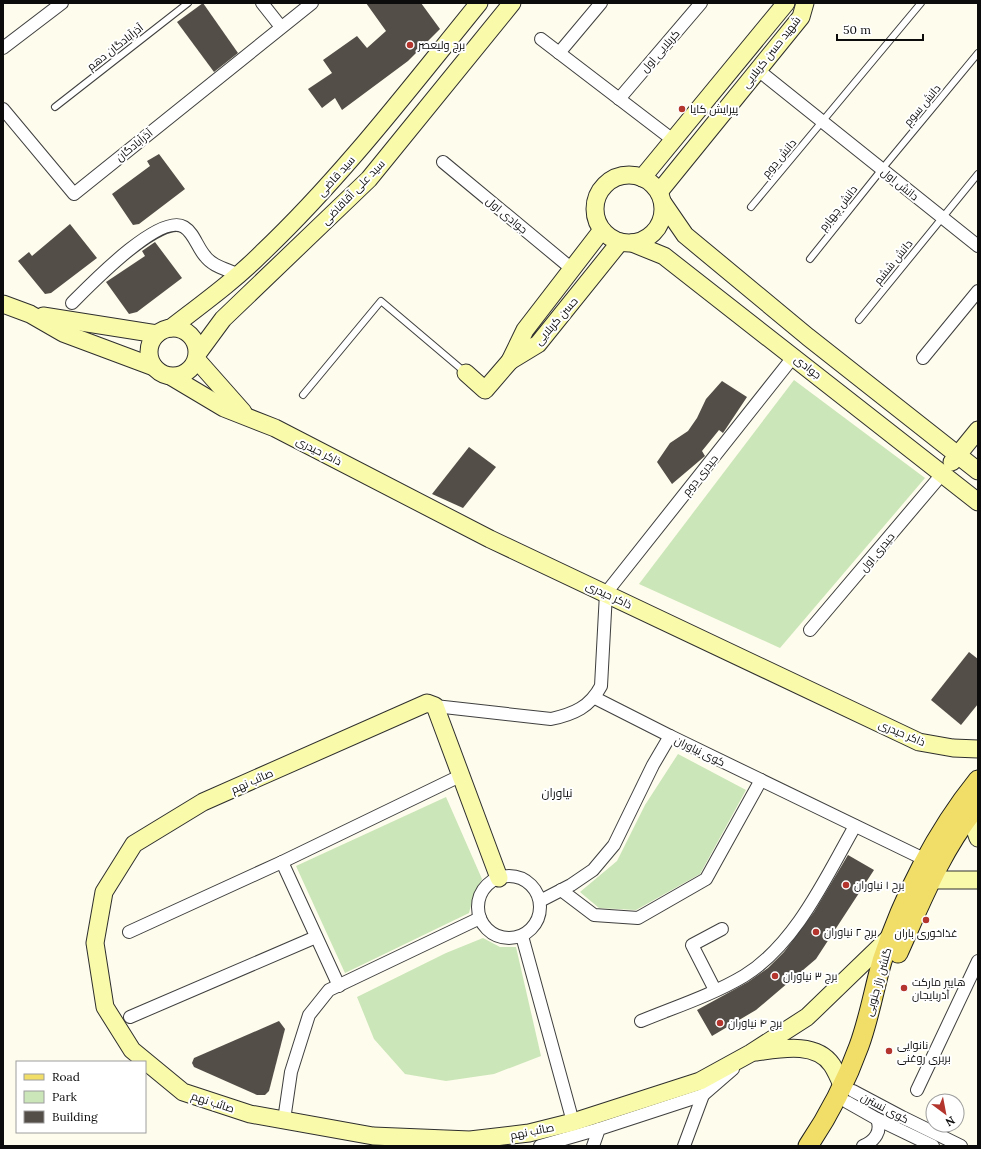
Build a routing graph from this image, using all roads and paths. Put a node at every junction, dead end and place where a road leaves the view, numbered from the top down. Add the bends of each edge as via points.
1 (62, 3) edge
2 (188, 3) edge
3 (262, 3) edge
4 (312, 3) edge
5 (479, 3) edge
6 (512, 3) edge
7 (601, 3) edge
8 (701, 3) edge
9 (786, 3) edge
10 (805, 3) edge
11 (921, 3) edge
12 (281, 26) junction
13 (541, 39) dead end
14 (3, 48) edge
15 (559, 53) junction
16 (978, 53) edge
17 (758, 70) junction
18 (619, 99) junction
19 (55, 107) dead end
20 (3, 109) edge
21 (822, 121) junction
22 (673, 140) junction
23 (443, 162) dead end
24 (882, 169) junction
25 (978, 174) edge
26 (642, 178) junction
27 (661, 197) junction
28 (751, 207) dead end
29 (943, 218) junction
30 (602, 230) junction
31 (626, 243) junction
32 (978, 246) edge
33 (810, 259) dead end
34 (572, 269) junction
35 (239, 275) junction
36 (253, 290) junction
37 (978, 292) edge
38 (72, 303) dead end
39 (3, 304) edge
40 (30, 314) junction
41 (859, 320) dead end
42 (164, 331) junction
43 (808, 338) junction
44 (794, 356) junction
45 (197, 357) junction
46 (923, 358) dead end
47 (510, 361) junction
48 (154, 367) junction
49 (466, 373) joint
50 (172, 377) junction
51 (303, 395) dead end
52 (247, 417) junction
53 (978, 430) edge
54 (958, 454) junction
55 (978, 471) edge
56 (943, 473) junction
57 (978, 502) edge
58 (606, 593) junction
59 (810, 630) dead end
60 (595, 698) junction
61 (435, 706) junction
62 (670, 736) junction
63 (978, 749) edge
64 (462, 775) junction
65 (761, 780) junction
66 (978, 780) edge
67 (974, 810) edge
68 (855, 826) junction
69 (978, 838) edge
70 (926, 860) junction
71 (282, 862) junction
72 (499, 878) junction
73 (930, 880) junction
74 (978, 880) edge
75 (561, 890) junction
76 (540, 901) junction
77 (480, 918) junction
78 (722, 929) dead end
79 (129, 932) dead end
80 (893, 934) junction
81 (522, 936) junction
82 (316, 937) junction
83 (978, 961) edge
84 (339, 986) junction
85 (715, 990) junction
86 (130, 1017) dead end
87 (641, 1021) dead end
88 (751, 1053) junction
89 (145, 1061) edge
90 (146, 1062) edge
91 (917, 1090) dead end
92 (847, 1092) junction
93 (703, 1095) junction
94 (877, 1119) junction
95 (284, 1120) junction
96 (573, 1122) junction
97 (599, 1129) junction
98 (540, 1146) edge
99 (593, 1146) edge
100 (684, 1146) edge
101 (808, 1146) edge
102 (819, 1146) edge
103 (862, 1146) edge
104 (933, 1146) edge
105 (961, 1146) edge

1 - 14 street
2 - 19 lane, آذرآبادگان دهم
3 - 12 street
4 - 12 street, آذرآبادگان
5 - 35 street, سید قاضی via 344,169
6 - 36 street, سید علی آقاقاضی via 369,179
7 - 15 street
8 - 18 street, کربلایی اول
9 - 22 street, شهید حسن کربلایی
10 - 17 street, شهید حسن کربلایی via 801,17
11 - 21 lane
12 - 20 street, آذرآبادگان via 74,194
13 - 15 street
15 - 18 street
16 - 24 lane, دانش سوم
17 - 21 street, دانش اول
17 - 27 street, شهید حسن کربلایی
18 - 22 street
21 - 24 street, دانش اول
21 - 28 lane, دانش دوم
22 - 26 street, شهید حسن کربلایی
23 - 34 street, جوادی اول
24 - 29 street, دانش اول
24 - 33 lane, دانش چهارم
25 - 29 lane, دانش ششم
26 - 27 street via 652,183
26 - 30 street via 620,176 602,188 595,209
27 - 31 street via 663,214 660,225 643,241
27 - 43 street via 685,235
29 - 32 street, دانش اول
29 - 41 lane, دانش ششم
30 - 31 street via 610,238
30 - 34 street, حسن کربلایی
31 - 44 street, جوادی via 664,256
31 - 47 street, حسن کربلایی via 538,344
34 - 47 street, حسن کربلایی via 525,330
35 - 36 street
35 - 38 street via 214,264 205,256 186,228 178,224 169,225 141,241 121,257
35 - 42 street, سید قاضی
36 - 45 street, سید علی آقاقاضی via 223,320
37 - 46 street
39 - 40 street
40 - 42 street via 106,327
40 - 48 street via 63,333
42 - 45 street via 178,328 191,335 195,341
42 - 48 street via 150,346 150,360
43 - 44 street
43 - 54 street
44 - 56 street, جوادی
44 - 58 street, حیدری دوم
45 - 50 street via 190,371
45 - 52 street
47 - 49 street via 486,390
48 - 50 street
49 - 51 lane via 381,301
50 - 52 street, ذاکر حیدری via 224,408
52 - 58 street, ذاکر حیدری via 274,428 490,540
53 - 54 street
54 - 55 street
54 - 56 street
56 - 57 street, جوادی
56 - 59 street, حیدری اول
58 - 60 street via 601,686
58 - 63 street, ذاکر حیدری via 919,742
60 - 61 street via 570,715 551,719
60 - 62 street
61 - 64 street
61 - 89 street, صائب نهم via 427,703 203,802 134,844 104,892 95,943 105,1007 132,1050
62 - 65 street, کوی نیاوران
62 - 75 street, کوی نیاوران via 614,844 593,870
64 - 71 street
64 - 72 street
65 - 68 street, کوی نیاوران
65 - 75 street via 706,879 638,918 594,916
66 - 70 main road, گلشن راز جنوبی via 964,797
67 - 69 street
67 - 73 main road, گلشن راز جنوبی
68 - 70 street, کوی نیاوران
68 - 85 street via 815,897 783,940 744,975
70 - 80 main road, گلشن راز جنوبی
71 - 79 street
71 - 82 street
72 - 76 street via 514,877 529,883
72 - 77 street via 490,882 481,894 478,908
73 - 74 street
73 - 92 main road, گلشن راز جنوبی via 897,956 868,1050
75 - 76 street, کوی نیاوران
76 - 81 street via 537,922
77 - 81 street via 492,934 501,938
77 - 84 street
78 - 85 street via 692,945
80 - 88 street, صائب نهم via 807,1016
80 - 92 main road, گلشن راز جنوبی via 882,962
81 - 96 street
82 - 84 street
82 - 86 street
83 - 91 street
84 - 95 street via 328,990 309,1015 291,1072
85 - 87 street
88 - 92 street via 792,1047 815,1052 831,1064
88 - 93 street
88 - 96 street, صائب نهم via 700,1081
90 - 95 street, صائب نهم via 183,1092 250,1114
92 - 94 street
92 - 101 main road, گلشن راز جنوبی via 834,1106
92 - 102 main road, گلشن راز جنوبی
92 - 105 street, کوی نسترن
93 - 97 street
93 - 100 street
94 - 103 street via 878,1131 874,1140
94 - 104 street
95 - 96 street, صائب نهم via 373,1136 470,1140 528,1133
97 - 98 street
97 - 99 street

